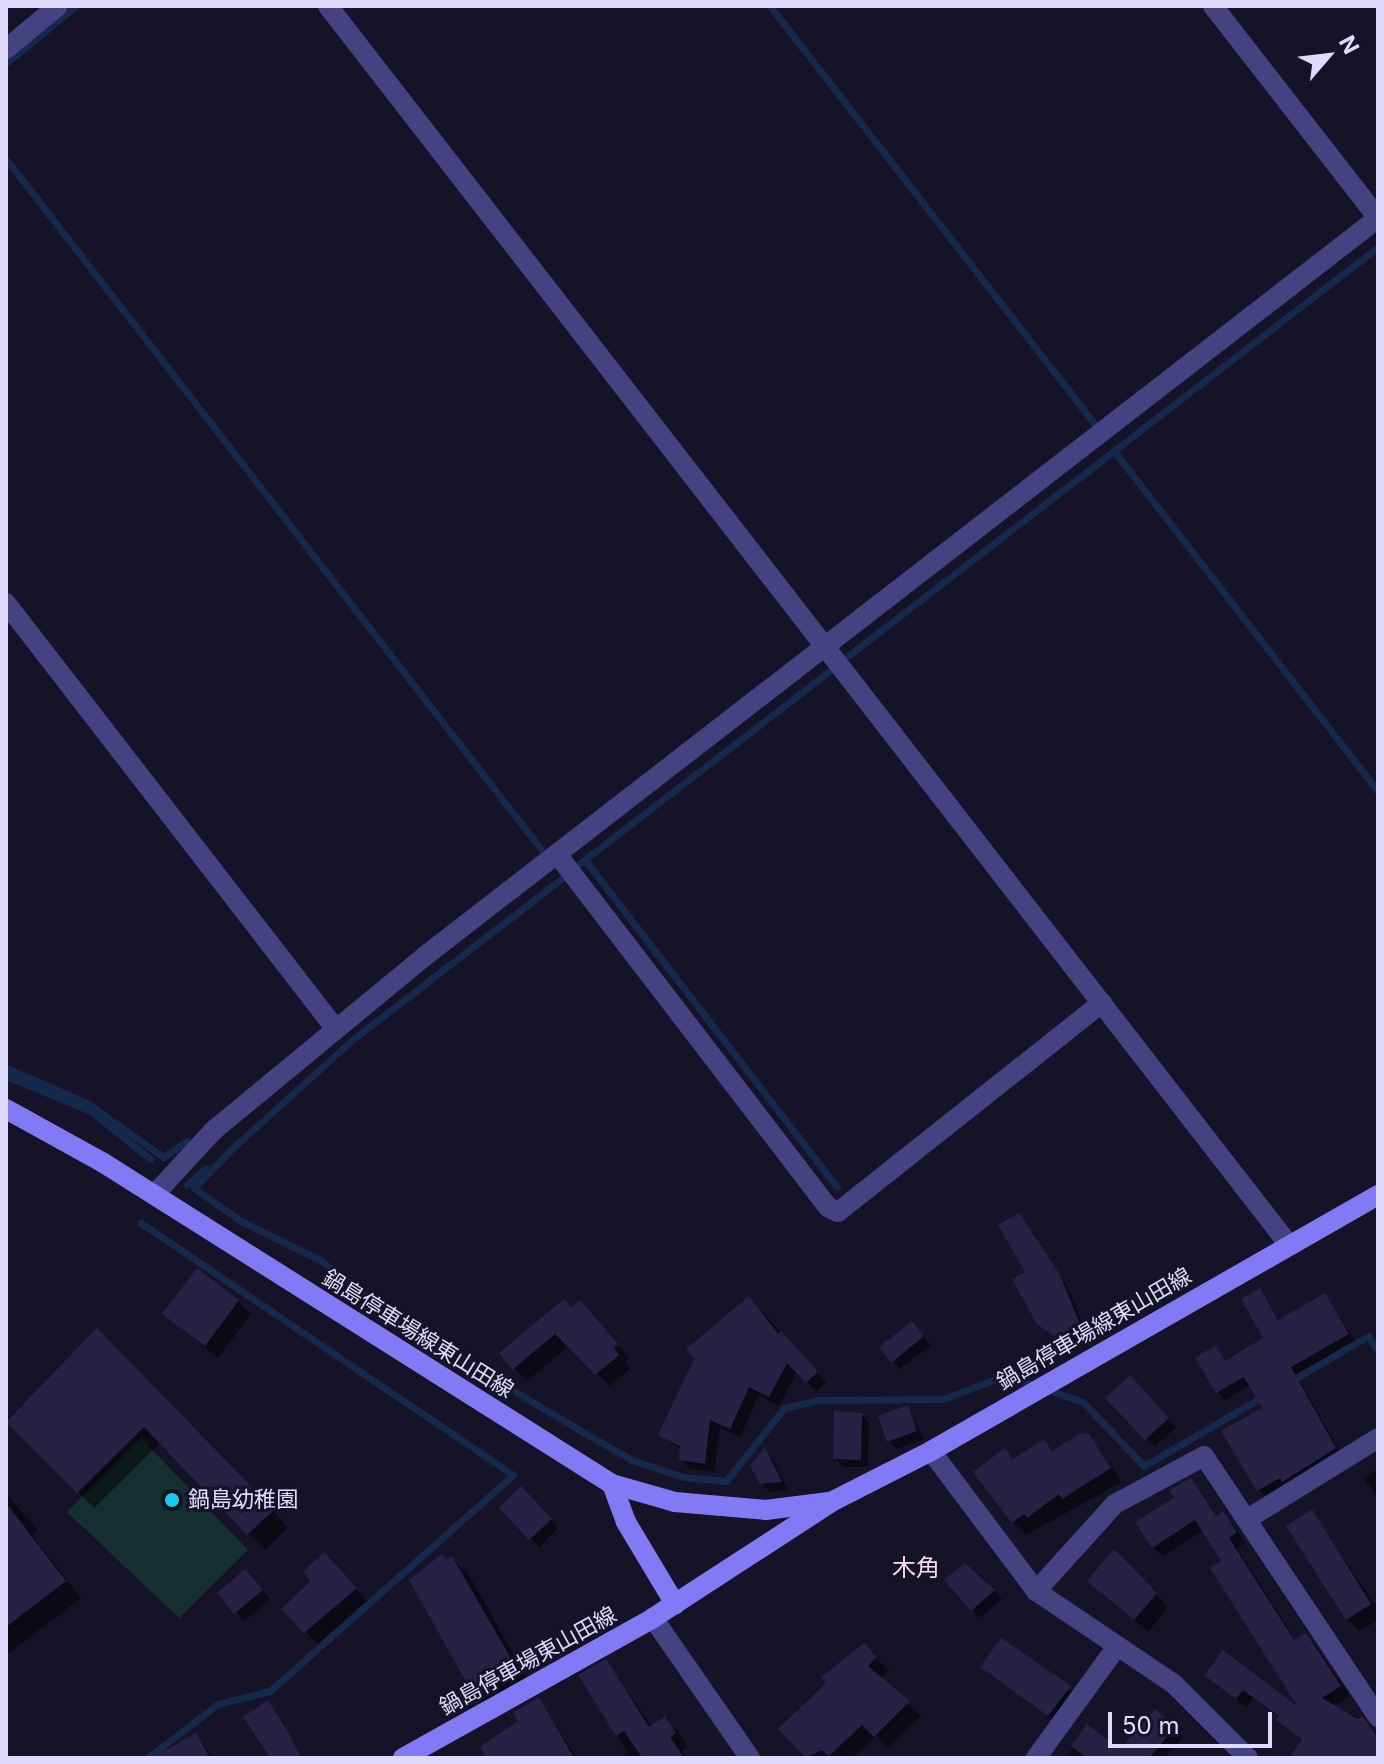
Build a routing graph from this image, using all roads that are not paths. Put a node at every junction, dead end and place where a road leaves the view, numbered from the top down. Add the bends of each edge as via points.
1 (58, 6) edge
2 (328, 6) edge
3 (1213, 6) edge
4 (6, 49) edge
5 (1378, 218) edge
6 (6, 603) edge
7 (826, 646) junction
8 (557, 854) junction
9 (1102, 1003) junction
10 (335, 1028) junction
11 (6, 1109) edge
12 (154, 1195) junction
13 (1378, 1195) edge
14 (1289, 1245) junction
15 (1378, 1438) edge
16 (931, 1451) junction
17 (612, 1484) junction
18 (833, 1501) junction
19 (1249, 1518) junction
20 (1036, 1591) junction
21 (675, 1604) junction
22 (653, 1618) junction
23 (1116, 1648) junction
24 (1378, 1717) edge
25 (403, 1758) edge
26 (750, 1758) edge
27 (1036, 1758) edge
28 (1248, 1758) edge

1 - 4 street
2 - 7 street
3 - 5 street
5 - 7 street
6 - 10 street
7 - 8 street
7 - 9 street
8 - 9 street via 828,1207 838,1212
8 - 10 street
9 - 14 street
10 - 12 street via 214,1130
11 - 12 main road, 鍋島停車場線東山田線
12 - 17 main road, 鍋島停車場線東山田線
13 - 14 main road, 鍋島停車場線東山田線
14 - 16 main road, 鍋島停車場線東山田線
15 - 19 street
16 - 18 main road, 鍋島停車場線東山田線
16 - 20 street
17 - 18 main road, 鍋島停車場線東山田線 via 675,1502 766,1510
17 - 21 main road via 626,1522
18 - 21 main road, 鍋島停車場線東山田線
19 - 20 street via 1204,1456 1115,1504
19 - 24 street
20 - 23 street
21 - 22 main road, 鍋島停車場東山田線
22 - 25 main road, 鍋島停車場東山田線
22 - 26 street
23 - 27 street
23 - 28 street via 1174,1684

